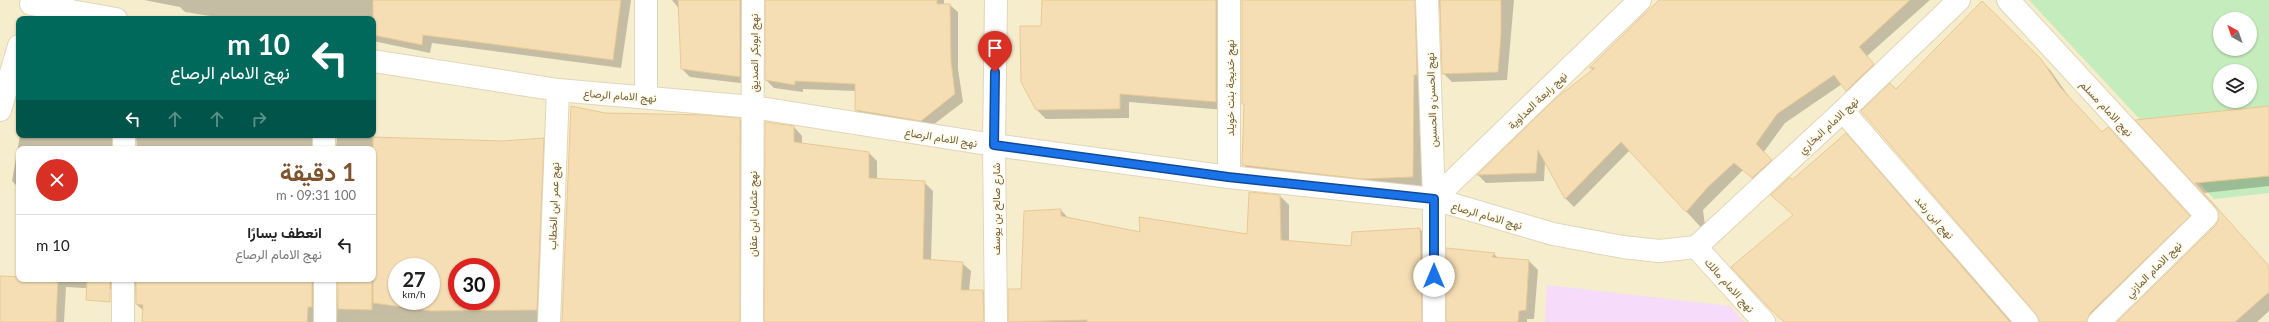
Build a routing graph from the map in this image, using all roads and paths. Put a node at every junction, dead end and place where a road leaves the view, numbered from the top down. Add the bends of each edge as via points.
1 (646, 0) edge
2 (753, 0) edge
3 (996, 0) edge
4 (1229, 0) edge
5 (1427, 0) edge
6 (1640, 0) edge
7 (1959, 0) edge
8 (2008, 0) edge
9 (30, 8) edge
10 (93, 16) edge
11 (16, 52) edge
12 (376, 62) edge
13 (6, 70) edge
14 (558, 90) junction
15 (646, 96) junction
16 (753, 107) junction
17 (0, 110) edge
18 (1843, 112) junction
19 (994, 145) junction
20 (1228, 177) junction
21 (1434, 199) junction
22 (2207, 216) joint
23 (1696, 247) junction
24 (123, 282) edge
25 (325, 282) edge
26 (325, 321) edge
27 (548, 321) edge
28 (123, 322) edge
29 (752, 322) edge
30 (996, 322) edge
31 (1434, 322) edge
32 (1764, 322) edge
33 (2027, 322) edge
34 (2099, 322) edge

1 - 15 street
2 - 16 street, نهج ابوبكر الصديق
3 - 19 street, شارع صالح بن يوسف
4 - 20 street, نهج خديجة بنت خويلد
5 - 21 street, نهج الحسن و الحسين
6 - 21 street, نهج رابعة العداوية
7 - 18 street, نهج الامام البخاري
8 - 22 street, نهج الامام مسلم
9 - 10 street
11 - 13 street
12 - 14 street, نهج الامام الرصاع
13 - 17 street
14 - 15 street, نهج الامام الرصاع
14 - 27 street, نهج عمر ابن الخطاب
15 - 16 street, نهج الامام الرصاع
16 - 19 street, نهج الامام الرصاع
16 - 29 street, نهج عثمان ابن عفان
18 - 23 street, نهج الامام البخاري
18 - 33 street, نهج ابن رشد
19 - 20 street, نهج الامام الرصاع
19 - 30 street, شارع صالح بن يوسف
20 - 21 street, نهج الامام الرصاع
21 - 23 street, نهج الامام الرصاع via 1553,234 1623,247 1659,250
21 - 31 street, نهج الحسن و الحسين
22 - 34 street, نهج الامام المازني
23 - 32 street, نهج الامام مالك
24 - 28 street
25 - 26 street
26 - 27 path

